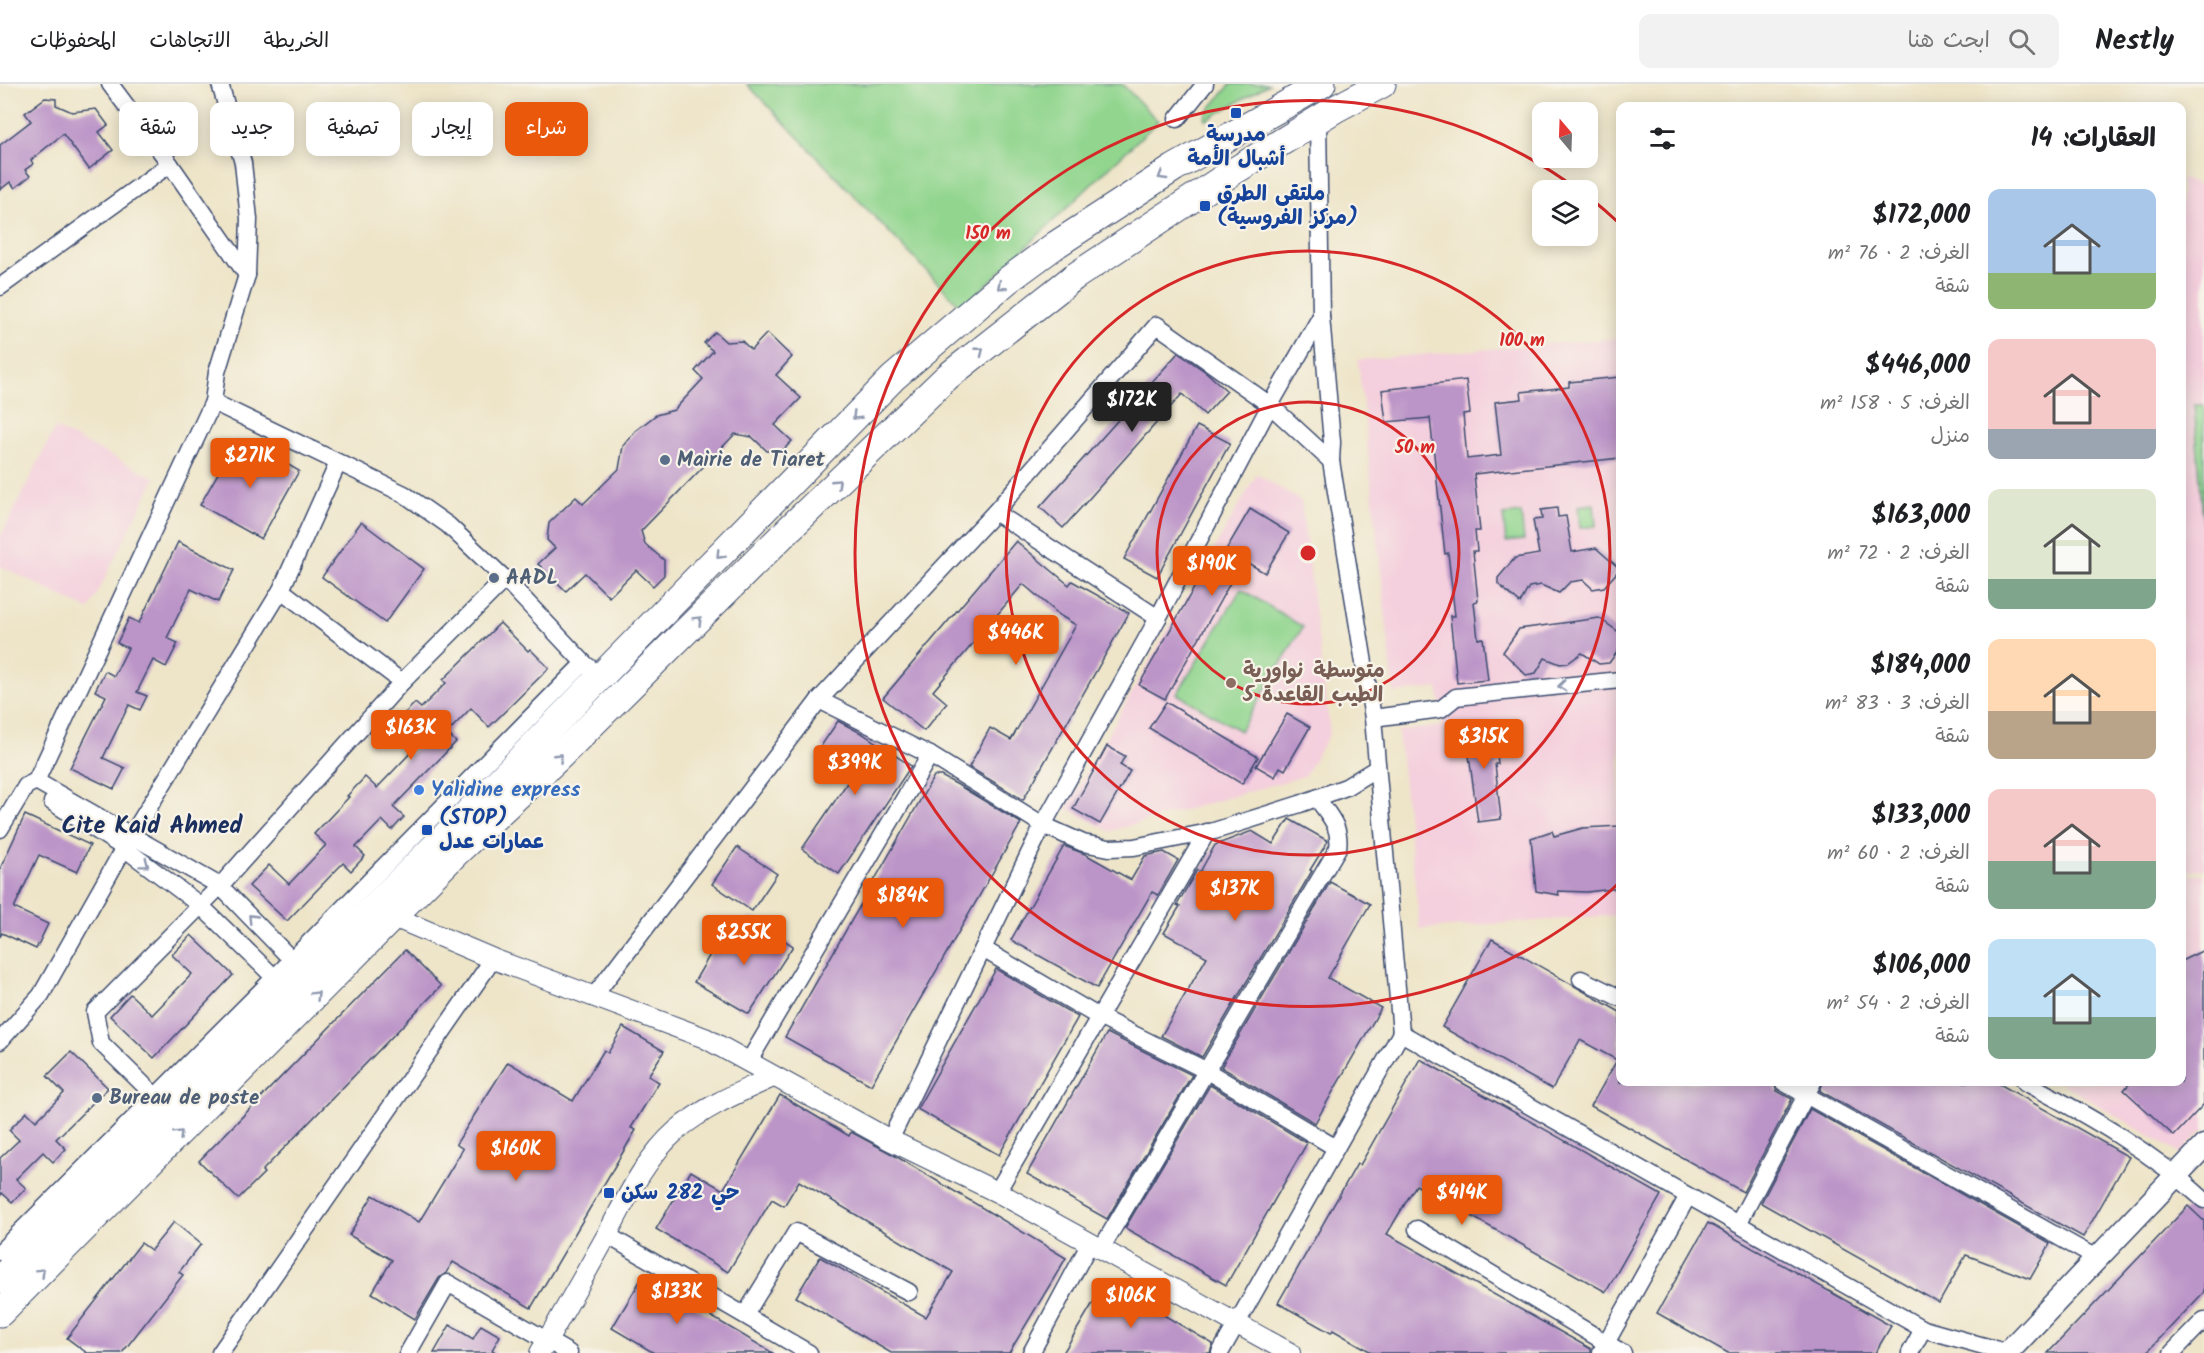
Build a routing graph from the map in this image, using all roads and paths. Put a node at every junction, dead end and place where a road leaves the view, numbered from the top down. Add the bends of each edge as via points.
1 (110, 84) edge
2 (220, 84) edge
3 (1205, 84) edge
4 (1322, 84) edge
5 (1382, 84) edge
6 (1177, 119) dead end
7 (1318, 121) junction
8 (170, 164) junction
9 (247, 275) junction
10 (0, 287) edge
11 (1321, 316) junction
12 (213, 402) junction
13 (1270, 405) junction
14 (1330, 460) junction
15 (338, 463) junction
16 (994, 512) junction
17 (506, 579) junction
18 (281, 590) junction
19 (1158, 618) junction
20 (592, 670) junction
21 (1616, 680) edge
22 (402, 682) junction
23 (819, 700) junction
24 (1373, 718) junction
25 (930, 755) junction
26 (1377, 768) junction
27 (31, 784) junction
28 (1317, 798) junction
29 (1043, 825) junction
30 (0, 829) edge
31 (1207, 832) junction
32 (128, 841) junction
33 (220, 886) junction
34 (201, 906) junction
35 (394, 917) junction
36 (983, 949) junction
37 (493, 959) junction
38 (292, 960) junction
39 (274, 978) junction
40 (1581, 979) dead end
41 (594, 996) junction
42 (1616, 996) edge
43 (1099, 1017) junction
44 (1401, 1033) junction
45 (0, 1041) edge
46 (749, 1062) junction
47 (1207, 1071) junction
48 (773, 1077) junction
49 (2032, 1086) edge
50 (1810, 1088) edge
51 (156, 1097) junction
52 (890, 1140) junction
53 (2204, 1146) edge
54 (1336, 1148) junction
55 (2176, 1174) junction
56 (997, 1192) junction
57 (1688, 1196) junction
58 (2204, 1200) edge
59 (1738, 1224) junction
60 (1417, 1229) dead end
61 (607, 1235) junction
62 (1096, 1246) junction
63 (0, 1252) edge
64 (2096, 1258) junction
65 (0, 1279) edge
66 (909, 1292) dead end
67 (0, 1313) edge
68 (746, 1315) junction
69 (2204, 1320) edge
70 (1237, 1324) junction
71 (1923, 1329) junction
72 (544, 1347) edge
73 (1603, 1348) edge
74 (220, 1353) edge
75 (408, 1353) edge
76 (569, 1353) edge
77 (809, 1353) edge
78 (1031, 1353) edge
79 (1220, 1353) edge
80 (1290, 1353) edge
81 (1623, 1353) edge
82 (1910, 1353) edge
83 (2008, 1353) edge
84 (2172, 1353) edge

1 - 8 street
2 - 9 street via 243,163 249,219
3 - 6 street
4 -> 20 highway via 1134,193 1008,280 893,378
5 - 7 highway
7 - 11 street
35 -> 7 highway via 947,377 1074,277
8 - 9 street
8 - 10 street
9 - 12 street via 217,372
11 - 13 street
11 - 14 street via 1332,442
12 - 15 street
12 - 27 street
13 - 14 street
13 - 16 street via 1157,325
13 - 19 street
14 - 24 street
15 - 17 street via 404,494 448,525
15 - 18 street
16 - 19 street
16 - 23 street
17 - 20 street
17 - 22 street
18 - 22 street
18 - 32 street
19 - 29 street
20 - 38 street
20 - 65 highway via 440,841
21 -> 24 street via 1456,697 1441,709
22 - 33 street
23 - 25 street
23 - 41 street
24 - 26 street
25 - 29 street
25 - 46 street
26 - 28 street via 1346,787
26 - 44 street
27 - 30 street
27 - 32 street
28 - 31 street
28 - 47 street via 1340,835 1338,849
29 - 31 street via 1083,843 1109,848 1134,847
29 - 36 street
31 - 43 street
32 - 33 street
32 -> 34 street
32 - 45 street via 40,995
33 - 34 street
38 -> 33 street
34 - 39 street
34 - 51 street via 95,1012 101,1043
35 - 37 street
67 -> 35 highway
36 - 43 street
36 - 52 street
37 - 41 street
37 - 74 street
38 - 39 street
39 - 51 street
40 - 42 street
41 - 46 street via 705,1038
43 - 47 street
43 - 56 street
44 - 54 street
44 - 57 street
46 - 48 street
47 - 54 street
47 - 62 street
48 - 52 street
48 - 61 street via 719,1102 675,1132 646,1166
49 - 55 street via 2096,1120
50 - 59 street
50 - 64 street
51 - 63 street
52 - 56 street
53 - 55 main road
54 - 70 street
55 - 58 street
55 - 64 main road
56 - 62 street
57 - 59 street
57 - 73 street
59 - 71 street
60 - 73 street
61 - 68 street
61 - 72 street
62 - 70 street
62 - 78 street
64 - 83 main road
66 - 68 street via 796,1232
68 - 77 street
69 - 84 street
70 - 79 street
70 - 80 street
71 - 82 street
71 - 83 street
72 - 75 street via 448,1283
72 - 76 street
73 - 81 street

